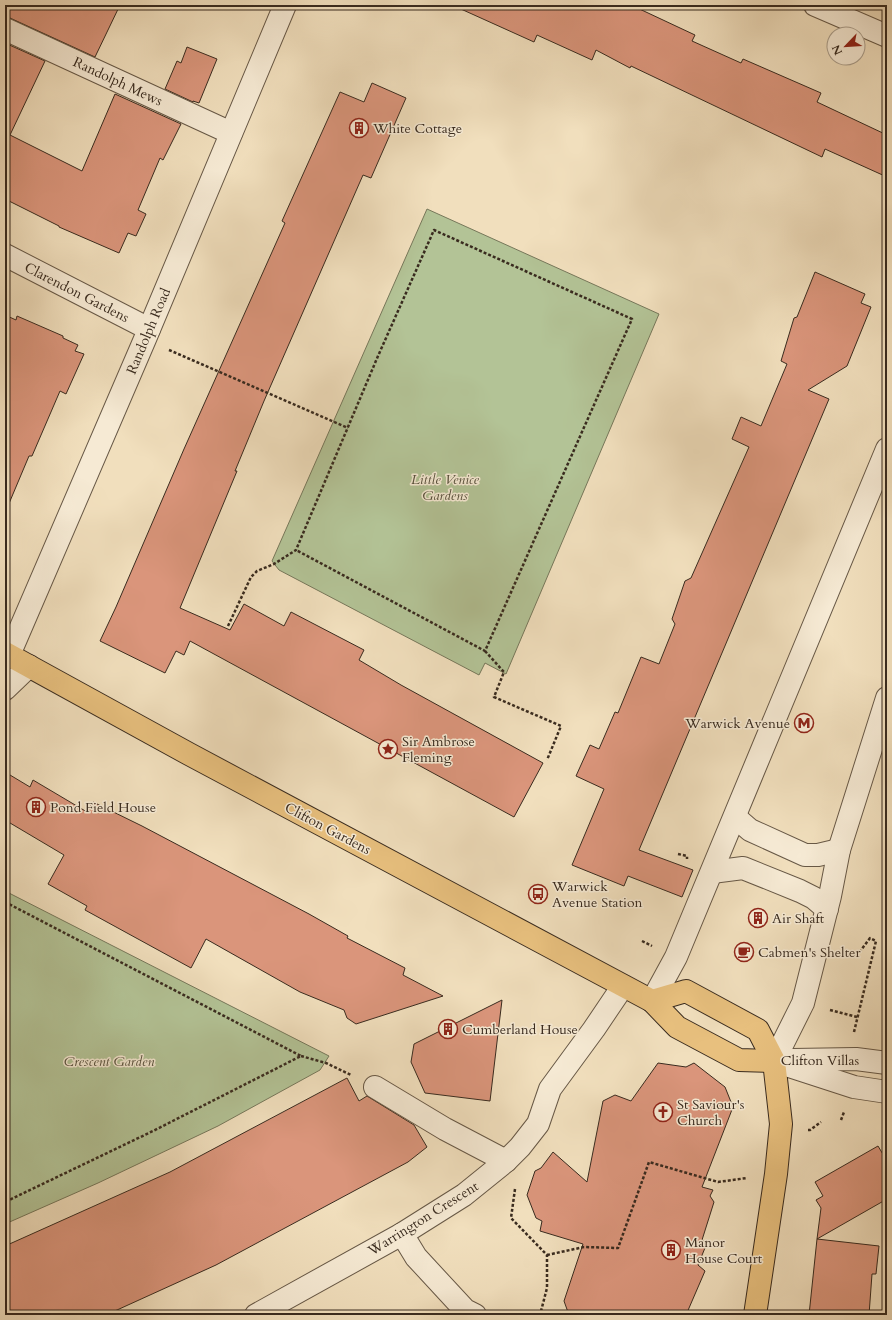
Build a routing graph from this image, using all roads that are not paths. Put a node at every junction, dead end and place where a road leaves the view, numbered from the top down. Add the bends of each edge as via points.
1 (285, 5) edge
2 (815, 5) edge
3 (5, 29) edge
4 (887, 36) edge
5 (231, 133) junction
6 (5, 255) edge
7 (147, 334) junction
8 (887, 450) edge
9 (7, 654) edge
10 (29, 666) junction
11 (5, 689) edge
12 (887, 698) edge
13 (735, 817) junction
14 (839, 850) junction
15 (712, 872) junction
16 (827, 909) junction
17 (623, 986) junction
18 (652, 1001) junction
19 (774, 1060) junction
20 (887, 1063) edge
21 (375, 1086) road end
22 (887, 1092) edge
23 (513, 1154) junction
24 (402, 1234) junction
25 (256, 1315) edge
26 (475, 1315) edge
27 (755, 1315) edge

1 - 5 street, Randolph Road
2 - 4 street
3 - 5 street, Randolph Mews
5 - 7 street, Randolph Road
6 - 7 street, Clarendon Gardens
7 - 9 street, Randolph Road
8 - 13 street
9 - 10 main road, Clifton Gardens
10 - 11 street
10 - 17 main road, Clifton Gardens
12 - 14 street
13 - 14 street via 750,830 805,855 818,856
13 - 15 street
14 - 16 street
15 - 16 street via 743,868 800,891
15 - 18 street via 676,957
16 - 19 street via 803,1003
17 - 18 main road, Clifton Gardens
17 - 23 street, Warrington Crescent via 550,1089 538,1124
18 - 19 main road, Clifton Gardens via 677,1026 739,1060
18 - 19 main road via 686,991 758,1030
19 - 20 street, Clifton Villas via 856,1059
19 - 22 street, Clifton Villas via 854,1086
19 - 27 main road via 781,1124
21 - 23 street via 445,1129
23 - 24 street, Warrington Crescent via 464,1195
24 - 25 street, Warrington Crescent
24 - 26 street via 421,1262 465,1310

